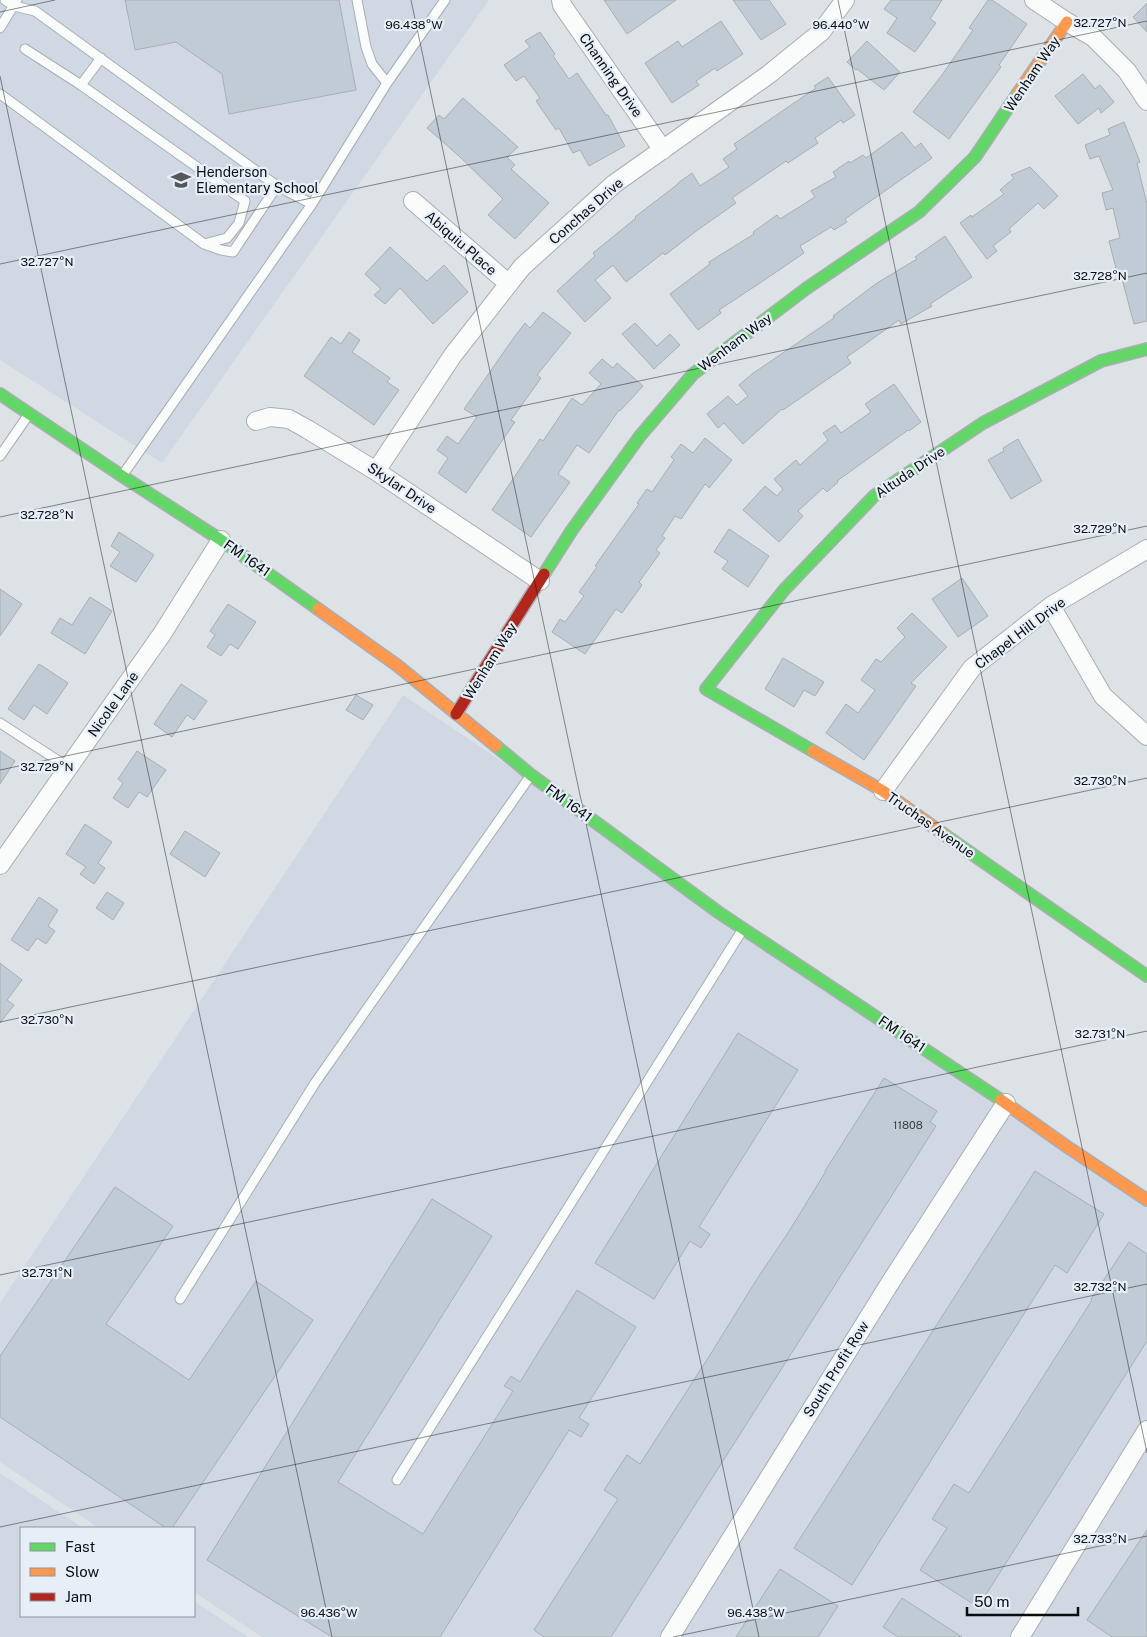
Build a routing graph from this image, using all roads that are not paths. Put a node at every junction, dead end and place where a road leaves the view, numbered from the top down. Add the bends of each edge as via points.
1 (5, 0) edge
2 (356, 0) edge
3 (445, 0) edge
4 (561, 0) edge
5 (844, 0) edge
6 (1034, 0) edge
7 (16, 3) edge
8 (1067, 22) junction
9 (0, 28) edge
10 (25, 49) dead end
11 (101, 58) junction
12 (387, 83) junction
13 (81, 85) junction
14 (0, 94) edge
15 (1147, 101) edge
16 (663, 150) junction
17 (277, 186) junction
18 (413, 202) dead end
19 (312, 204) junction
20 (204, 244) junction
21 (509, 284) junction
22 (1147, 349) edge
23 (0, 394) edge
24 (30, 414) junction
25 (256, 421) dead end
26 (0, 456) edge
27 (376, 471) junction
28 (122, 476) junction
29 (221, 540) junction
30 (1147, 550) edge
31 (540, 581) junction
32 (1051, 606) junction
33 (706, 689) joint
34 (456, 714) junction
35 (0, 723) edge
36 (1147, 736) edge
37 (68, 767) junction
38 (531, 775) junction
39 (883, 791) junction
40 (0, 865) edge
41 (743, 928) junction
42 (1147, 976) edge
43 (1006, 1103) junction
44 (1147, 1200) edge
45 (180, 1299) dead end
46 (1147, 1430) edge
47 (397, 1480) dead end
48 (670, 1637) edge
49 (1020, 1637) edge

1 - 7 lane
2 - 12 lane via 372,64
3 - 12 lane
4 - 16 street, Channing Drive
5 - 16 street, Conchas Drive via 821,32 768,75
6 - 8 street
7 - 9 lane
7 - 11 lane via 35,11
8 - 15 street via 1093,37 1127,71
8 - 31 street, Wenham Way via 975,157 919,212 807,288 694,374 640,436 572,530
10 - 13 lane
11 - 13 lane
11 - 17 lane
12 - 19 lane
13 - 20 lane via 246,200 239,223 227,238
14 - 20 lane
16 - 21 street, Conchas Drive via 614,184 522,266
17 - 19 lane
17 - 20 lane via 233,252
18 - 21 street, Abiquiu Place
19 - 28 lane
21 - 27 street, Conchas Drive via 453,355
22 - 33 street, Altuda Drive via 1101,361 983,423 874,496 784,590
23 - 24 street, FM 1641 / FM 1641
24 - 26 lane
24 - 28 street, FM 1641 / FM 1641
25 - 27 street, Skylar Drive via 270,417 289,419
27 - 31 street, Skylar Drive
28 - 29 street, FM 1641 / FM 1641
29 - 34 street, FM 1641 / FM 1641 via 398,666
29 - 37 street, Nicole Lane via 162,634
30 - 32 street, Chapel Hill Drive
31 - 34 street, Wenham Way
32 - 36 street via 1103,696
32 - 39 street, Chapel Hill Drive via 972,668
33 - 39 street, Truchas Avenue
34 - 38 street, FM 1641 / FM 1641
35 - 37 lane
37 - 40 street, Nicole Lane
38 - 41 street, FM 1641 / FM 1641
38 - 45 lane via 315,1083
39 - 42 street, Truchas Avenue
41 - 43 street, FM 1641 / FM 1641
41 - 47 lane
43 - 44 street, FM 1641 / FM 1641
43 - 48 street, South Profit Row
46 - 49 street

